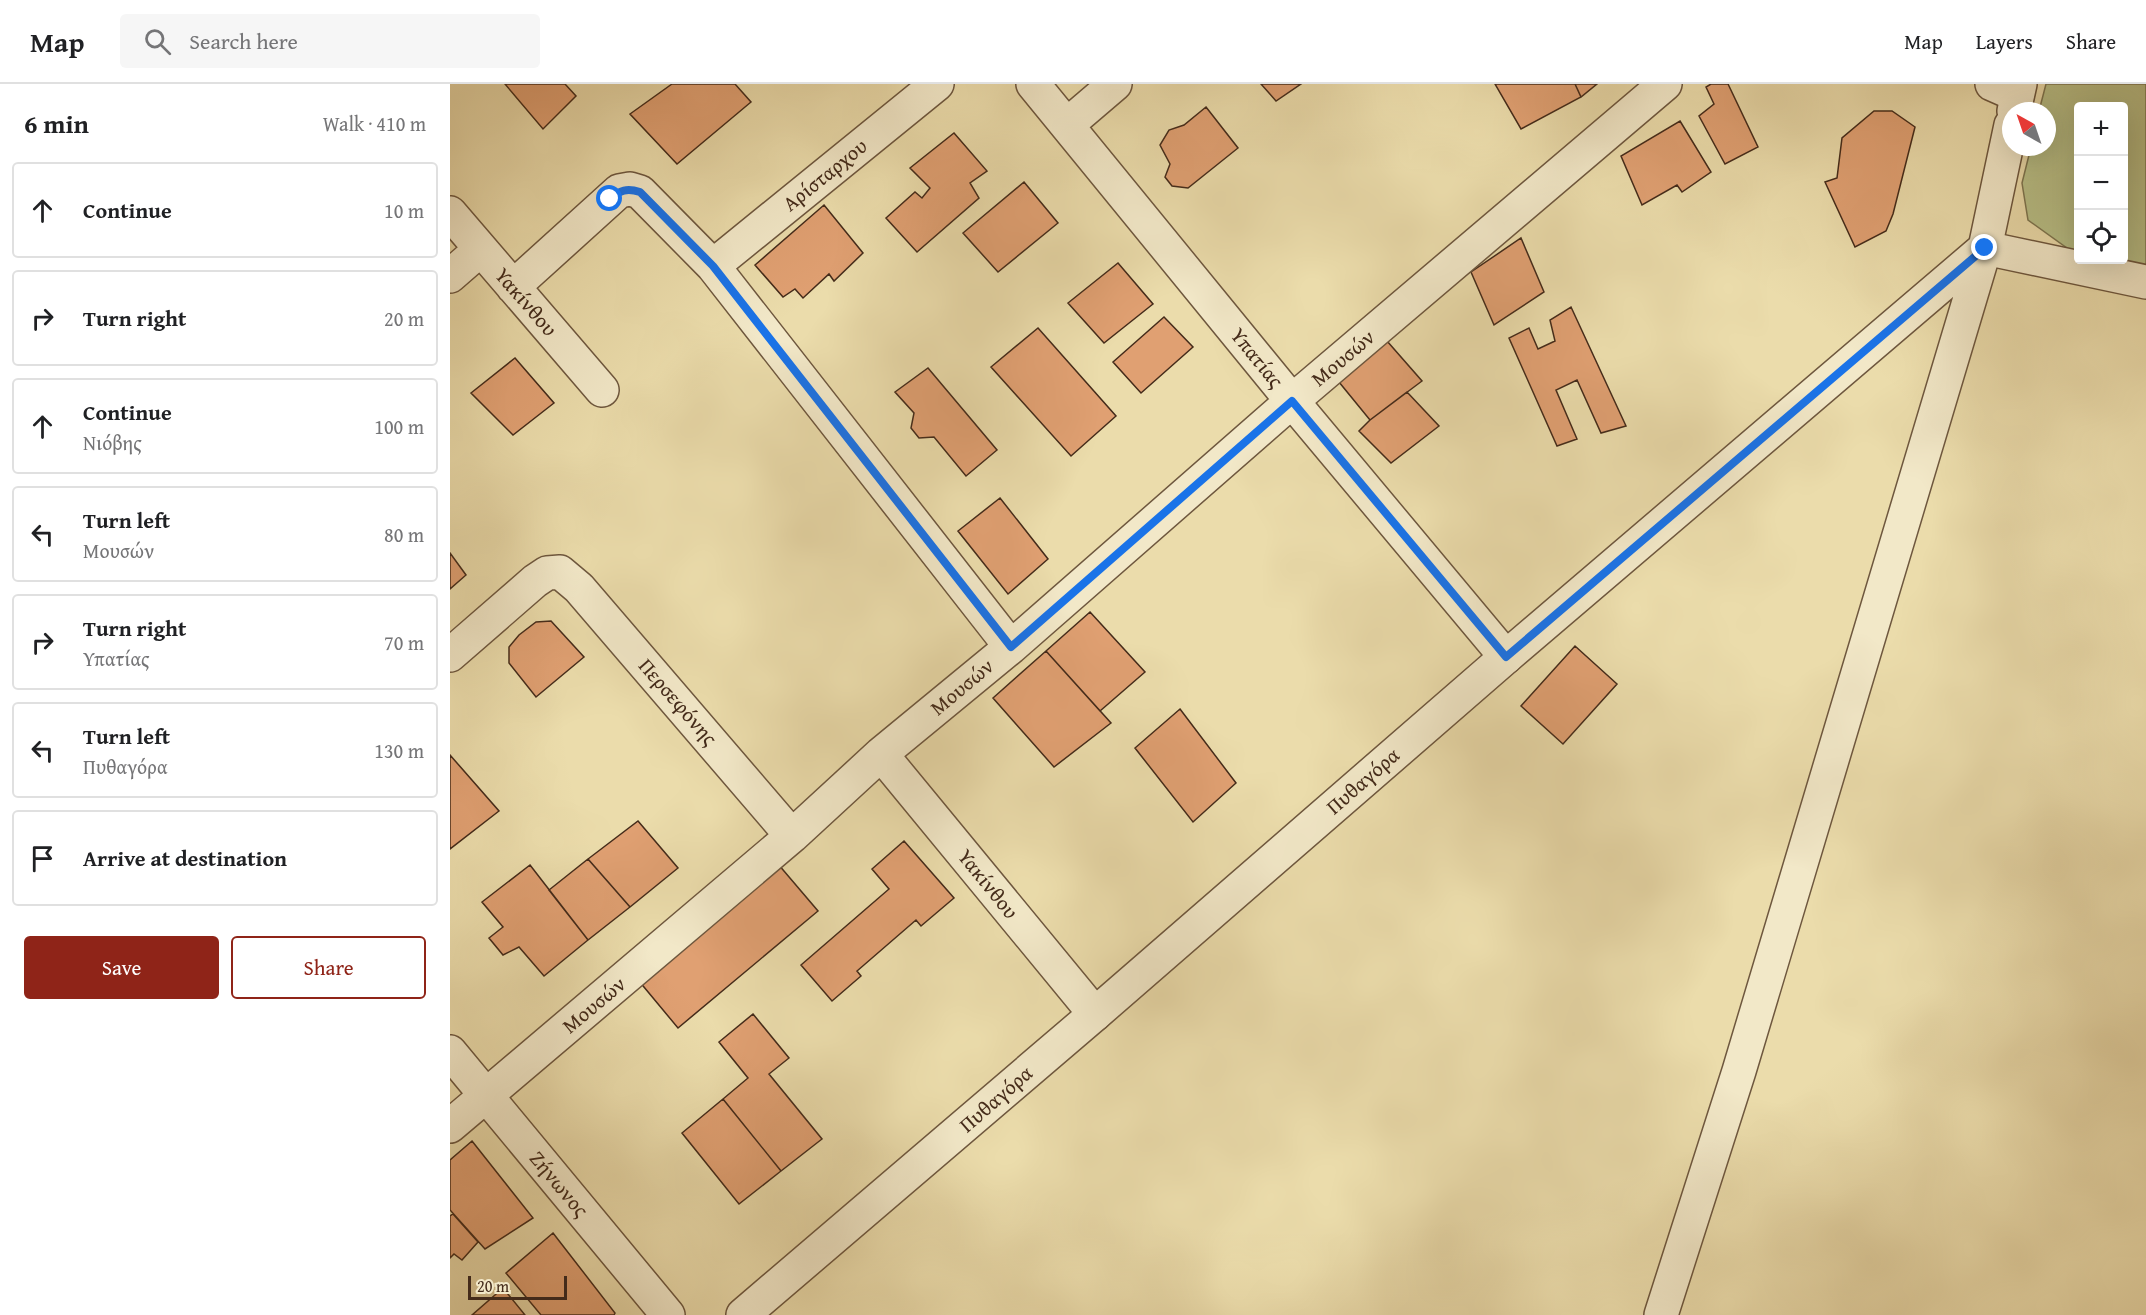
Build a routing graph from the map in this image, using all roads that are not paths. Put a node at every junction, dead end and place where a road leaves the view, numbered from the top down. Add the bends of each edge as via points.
1 (937, 84) edge
2 (1033, 84) edge
3 (1115, 84) edge
4 (1665, 84) edge
5 (2011, 100) edge
6 (1067, 125) junction
7 (450, 213) edge
8 (1985, 248) junction
9 (481, 249) junction
10 (713, 266) junction
11 (450, 276) edge
12 (2146, 282) edge
13 (513, 287) junction
14 (602, 390) dead end
15 (1292, 401) junction
16 (1011, 647) junction
17 (450, 655) edge
18 (1506, 657) junction
19 (881, 754) junction
20 (792, 836) junction
21 (1095, 1014) junction
22 (450, 1052) edge
23 (487, 1096) junction
24 (450, 1126) edge
25 (668, 1315) edge
26 (743, 1315) edge
27 (1661, 1315) edge

1 - 10 street, Αρίσταρχου
2 - 6 street, Υπατίας
3 - 6 street
4 - 15 street, Μουσών
5 - 8 street
6 - 15 street, Υπατίας
7 - 9 street, Υακίνθου
8 - 12 street
8 - 18 street, Πυθαγόρα
8 - 27 street via 1739,1071
9 - 11 street
9 - 13 street, Υακίνθου
10 - 13 street via 650,200 630,189 619,191
10 - 16 street
13 - 14 street, Υακίνθου
15 - 16 street, Μουσών
15 - 18 street, Υπατίας
16 - 19 street, Μουσών
17 - 20 street, Περσεφόνης via 534,580 560,572 579,588
18 - 21 street, Πυθαγόρα
19 - 20 street, Μουσών
19 - 21 street, Υακίνθου
20 - 23 street, Μουσών
21 - 26 street, Πυθαγόρα
22 - 23 street, Ζήνωνος
23 - 24 street, Μουσών
23 - 25 street, Ζήνωνος

